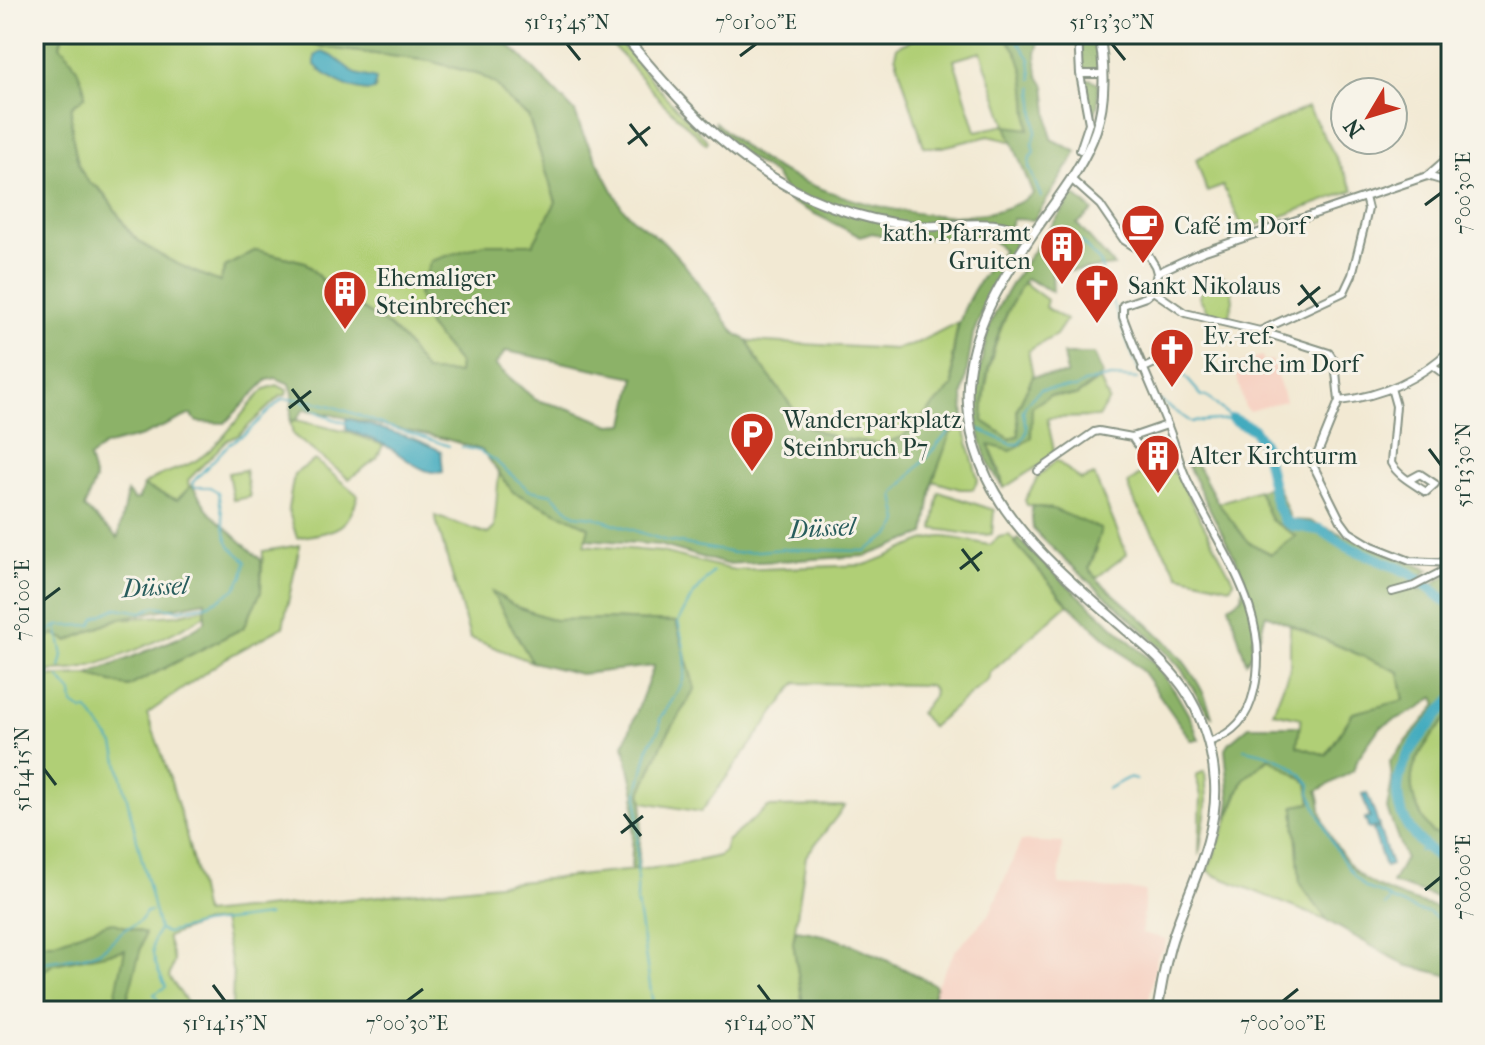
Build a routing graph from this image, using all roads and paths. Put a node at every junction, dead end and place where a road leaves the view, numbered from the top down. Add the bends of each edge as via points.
1 (623, 34) edge
2 (1078, 34) edge
3 (1099, 34) edge
4 (1080, 74) junction
5 (1103, 74) junction
6 (1451, 149) edge
7 (1080, 150) dead end
8 (1427, 176) junction
9 (1071, 179) junction
10 (1451, 183) edge
11 (1365, 197) junction
12 (1030, 238) junction
13 (1157, 273) junction
14 (1153, 291) junction
15 (1260, 331) junction
16 (1451, 349) edge
17 (1161, 360) dead end
18 (1433, 366) junction
19 (1142, 369) junction
20 (1451, 379) edge
21 (1391, 388) junction
22 (1339, 401) junction
23 (1167, 425) junction
24 (1132, 437) junction
25 (1181, 464) junction
26 (1038, 471) dead end
27 (1409, 480) dead end
28 (1451, 565) edge
29 (1392, 592) dead end
30 (1209, 742) junction
31 (1157, 1011) edge

1 - 12 main road via 719,139 782,184 858,215 920,226 1003,225
2 - 4 street
3 - 5 main road
4 - 5 street
4 - 7 street via 1089,123
5 - 9 main road via 1097,128
6 - 8 street
8 - 10 street
8 - 11 street
9 - 12 main road
9 - 13 street via 1100,205 1124,240 1149,256
11 - 13 street via 1202,252
11 - 15 street via 1368,209 1344,292
12 - 30 main road via 994,295 978,335 968,385 974,445 990,486 1018,527 1172,674 1193,704
13 - 14 street
14 - 15 street via 1185,313
14 - 19 street via 1121,309
15 - 22 street via 1329,353 1335,362
16 - 18 street
17 - 19 street
18 - 20 street
18 - 21 street
19 - 23 street
21 - 22 street
21 - 27 street via 1396,406 1391,463
22 - 28 street via 1313,465 1341,521 1372,546 1410,561
23 - 24 street
23 - 25 street
24 - 25 street via 1151,454
24 - 26 street via 1094,432
25 - 30 street via 1239,581 1257,633 1251,705 1229,733
28 - 29 street via 1428,580
30 - 31 main road via 1213,820 1173,938

